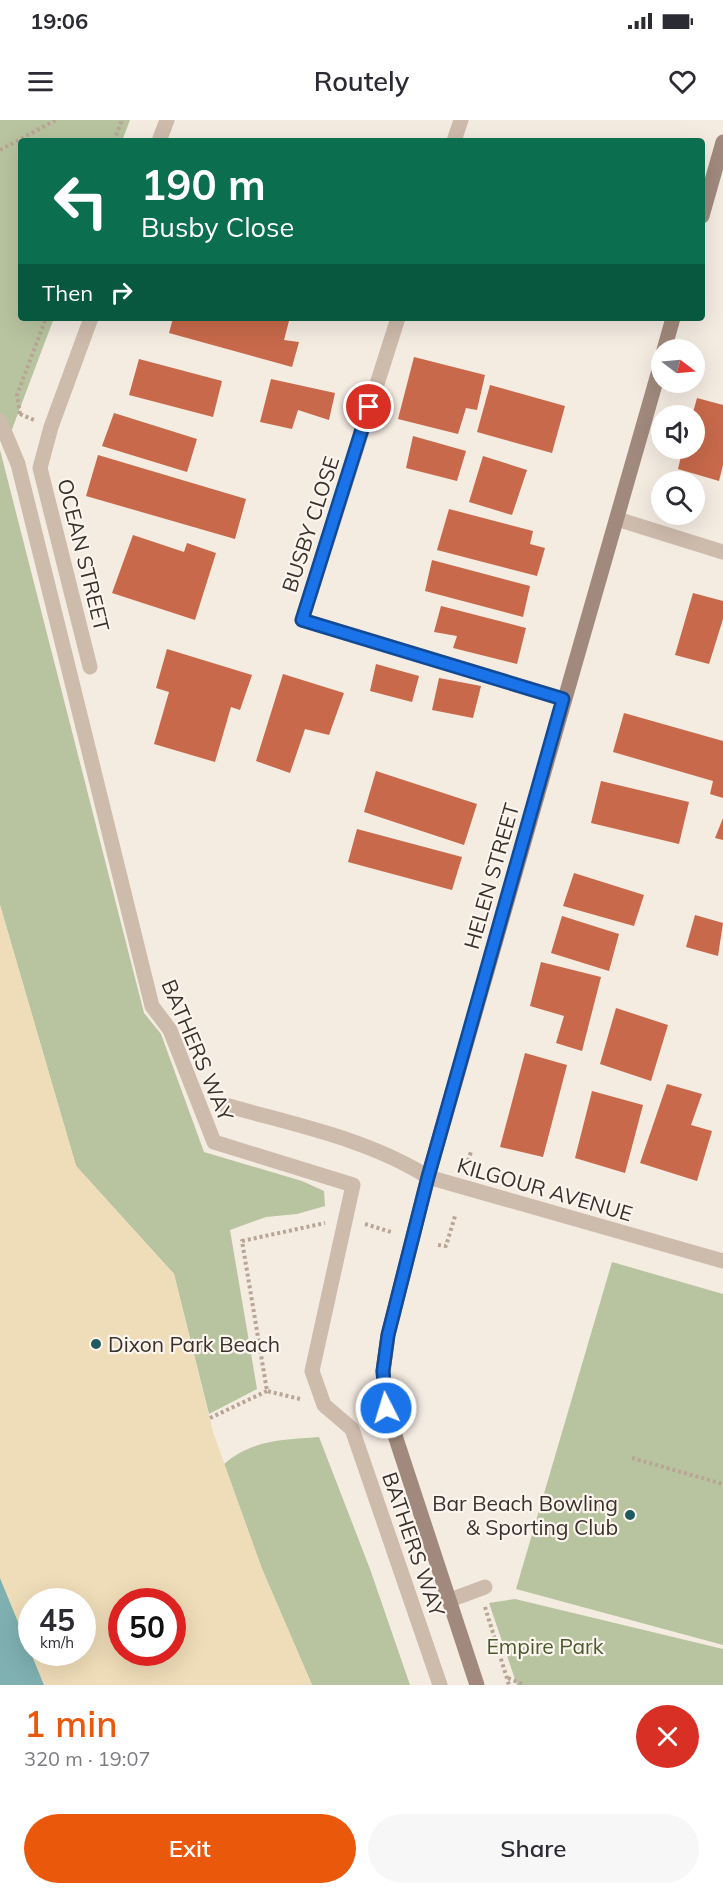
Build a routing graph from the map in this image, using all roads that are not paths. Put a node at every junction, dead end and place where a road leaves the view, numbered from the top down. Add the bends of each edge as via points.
1 (167, 120) edge
2 (461, 120) edge
3 (160, 138) edge
4 (455, 138) edge
5 (723, 142) edge
6 (705, 205) edge
7 (90, 321) edge
8 (397, 321) edge
9 (672, 321) edge
10 (667, 339) edge
11 (653, 393) edge
12 (0, 421) edge
13 (617, 519) junction
14 (723, 552) edge
15 (90, 667) dead end
16 (563, 699) junction
17 (222, 1104) dead end
18 (428, 1177) junction
19 (723, 1261) edge
20 (482, 1588) road end
21 (450, 1600) junction
22 (440, 1685) edge
23 (477, 1685) edge

1 - 3 street
2 - 4 street
5 - 6 main road
7 - 15 street, OCEAN STREET via 40,468
8 - 16 street, BUSBY CLOSE via 302,620
9 - 10 main road
11 - 13 main road, HELEN STREET
12 - 22 street, BATHERS WAY via 18,464 152,1006 170,1030 214,1142 353,1185 312,1371 324,1405 352,1430
13 - 14 street
13 - 16 main road, HELEN STREET
16 - 18 main road, HELEN STREET
17 - 18 street, KILGOUR AVENUE via 357,1144
18 - 19 street, KILGOUR AVENUE
18 - 21 main road, HELEN STREET via 388,1335 383,1371 386,1408
20 - 21 street
21 - 23 main road, HELEN STREET

